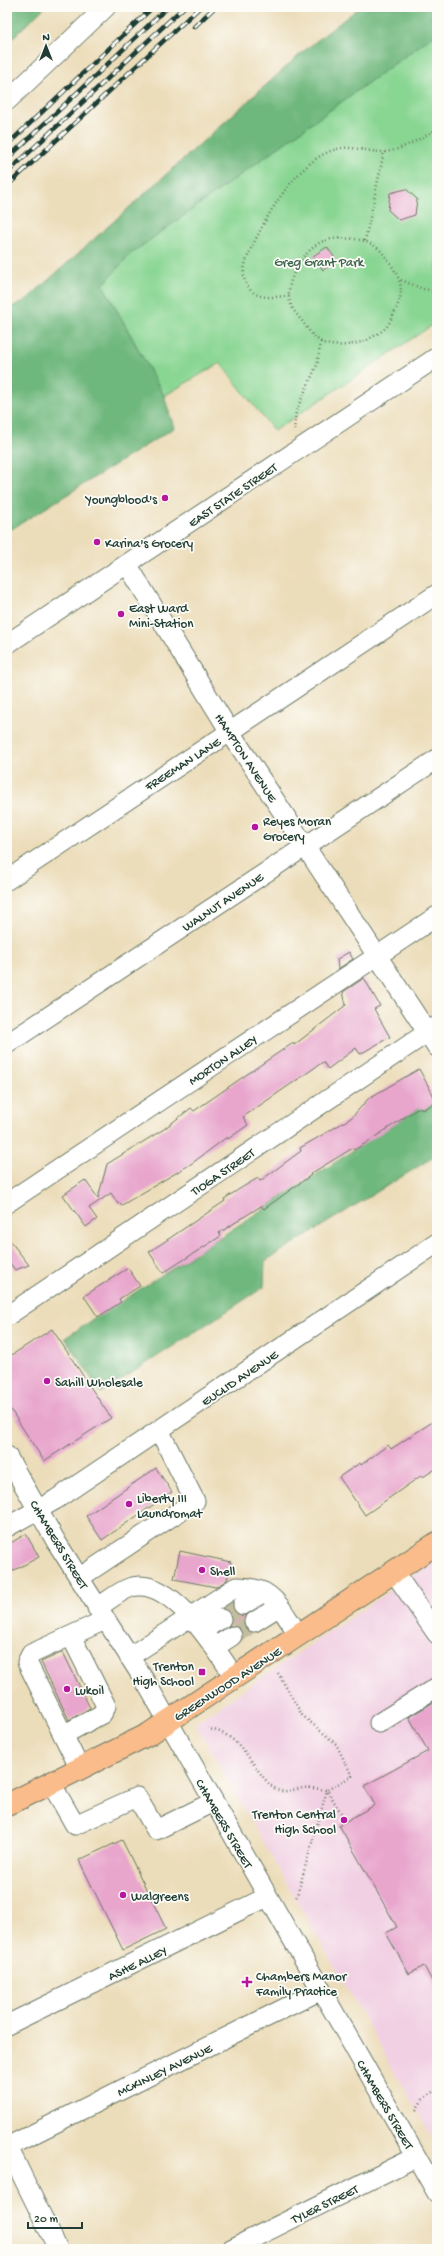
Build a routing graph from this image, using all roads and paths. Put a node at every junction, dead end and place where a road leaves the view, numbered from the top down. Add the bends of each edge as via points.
1 (106, 7) edge
2 (7, 101) edge
3 (437, 130) edge
4 (384, 152) junction
5 (365, 241) junction
6 (401, 280) junction
7 (437, 291) edge
8 (289, 296) junction
9 (321, 342) junction
10 (437, 357) edge
11 (291, 454) junction
12 (127, 564) junction
13 (437, 594) edge
14 (7, 644) edge
15 (230, 732) junction
16 (437, 759) edge
17 (306, 846) junction
18 (7, 880) edge
19 (437, 916) edge
20 (377, 955) junction
21 (434, 1035) edge
22 (7, 1044) edge
23 (7, 1202) edge
24 (437, 1243) edge
25 (7, 1316) edge
26 (160, 1430) junction
27 (7, 1456) edge
28 (39, 1510) junction
29 (7, 1527) edge
30 (437, 1543) edge
31 (394, 1572) junction
32 (79, 1578) junction
33 (264, 1592) junction
34 (243, 1605) tunnel mouth
35 (278, 1607) junction
36 (101, 1614) junction
37 (191, 1616) junction
38 (221, 1619) tunnel mouth
39 (254, 1622) tunnel mouth
40 (203, 1630) junction
41 (437, 1634) edge
42 (299, 1635) junction
43 (71, 1636) junction
44 (232, 1636) tunnel mouth
45 (215, 1647) junction
46 (129, 1657) junction
47 (277, 1672) dead end
48 (235, 1678) junction
49 (437, 1687) edge
50 (168, 1721) junction
51 (379, 1723) dead end
52 (207, 1729) dead end
53 (63, 1735) junction
54 (80, 1769) junction
55 (51, 1783) junction
56 (327, 1790) junction
57 (214, 1802) junction
58 (7, 1805) edge
59 (346, 1821) dead end
60 (267, 1896) junction
61 (296, 1900) dead end
62 (321, 1990) junction
63 (7, 2025) edge
64 (437, 2089) edge
65 (416, 2110) dead end
66 (7, 2146) edge
67 (416, 2157) junction
68 (437, 2193) edge
69 (58, 2249) edge
70 (231, 2249) edge

1 - 2 street
3 - 4 path via 405,146
4 - 5 path
4 - 8 path via 341,148 323,154 300,174 272,206 255,240 246,263 244,277 248,287 256,295 265,298
5 - 6 path via 382,250
5 - 8 path via 339,238 320,242 304,254 293,274
6 - 7 path via 423,289
6 - 9 path via 400,301 389,324 380,333 359,344
8 - 9 path via 294,311
9 - 11 path via 317,365 296,411
10 - 11 street, EAST STATE STREET
11 - 12 street, EAST STATE STREET
12 - 14 street, EAST STATE STREET
12 - 15 street, HAMPTON AVENUE
13 - 15 street, FREEMAN LANE
15 - 17 street, HAMPTON AVENUE
15 - 18 street, FREEMAN LANE
16 - 17 street, WALNUT AVENUE
17 - 20 street, HAMPTON AVENUE
17 - 22 street, WALNUT AVENUE
19 - 20 street, MORTON ALLEY
20 - 21 street, HAMPTON AVENUE
20 - 23 street, MORTON ALLEY
21 - 25 street, TIOGA STREET
24 - 26 street, EUCLID AVENUE
26 - 28 street, EUCLID AVENUE
26 - 32 street via 195,1501
27 - 28 street, CHAMBERS STREET
28 - 29 street, EUCLID AVENUE
28 - 32 street, CHAMBERS STREET
30 - 31 main road, GREENWOOD AVENUE
31 - 41 street
31 - 42 main road, GREENWOOD AVENUE
32 - 36 street, CHAMBERS STREET
33 - 34 street
33 - 35 street via 270,1594
33 - 37 street via 253,1587 236,1587
35 - 39 street
35 - 42 street
36 - 37 street via 129,1588 144,1586 164,1595
36 - 43 street
36 - 46 street, CHAMBERS STREET
37 - 40 street
37 - 46 street
38 - 40 street
40 - 45 street
42 - 48 main road, GREENWOOD AVENUE
43 - 53 street via 106,1706 102,1714
43 - 53 street via 31,1654 27,1662
44 - 45 street
45 - 48 street
46 - 50 street, CHAMBERS STREET
47 - 56 path via 302,1715 336,1744 352,1776
48 - 50 main road, GREENWOOD AVENUE
49 - 51 street
50 - 54 main road, GREENWOOD AVENUE via 140,1739
50 - 57 street, CHAMBERS STREET
52 - 56 path via 217,1730 234,1740 250,1756 270,1784 281,1791 303,1788
53 - 54 street
54 - 55 main road, GREENWOOD AVENUE
55 - 57 street via 75,1826 137,1797 156,1830
55 - 58 main road, GREENWOOD AVENUE
56 - 59 path
56 - 61 path
57 - 60 street, CHAMBERS STREET
60 - 62 street, CHAMBERS STREET
60 - 63 street, ASHE ALLEY
62 - 66 street, MCKINLEY AVENUE
62 - 67 street, CHAMBERS STREET
64 - 65 path via 423,2099
66 - 69 street
67 - 68 street, CHAMBERS STREET
67 - 70 street, TYLER STREET

